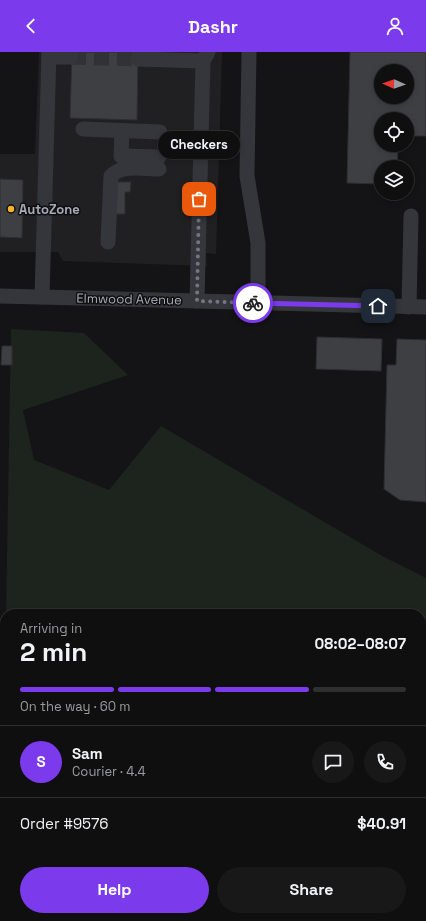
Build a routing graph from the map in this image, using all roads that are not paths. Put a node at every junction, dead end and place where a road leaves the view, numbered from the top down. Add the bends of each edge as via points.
1 (249, 52) edge
2 (49, 54) edge
3 (71, 57) tunnel mouth
4 (205, 57) edge
5 (138, 59) tunnel mouth
6 (83, 129) dead end
7 (122, 131) junction
8 (160, 132) dead end
9 (411, 216) dead end
10 (108, 242) dead end
11 (0, 296) edge
12 (42, 297) junction
13 (197, 301) junction
14 (258, 303) junction
15 (409, 307) junction
16 (426, 307) edge

1 - 14 street via 247,176 258,244
2 - 3 street
2 - 12 street
4 - 5 street
4 - 13 street
6 - 7 street
7 - 8 street
7 - 10 street via 121,156 159,163 122,169 111,176
9 - 15 street
11 - 12 street, Elmwood Avenue
12 - 13 street, Elmwood Avenue
13 - 14 street, Elmwood Avenue
14 - 15 street, Elmwood Avenue
15 - 16 street, Elmwood Avenue

